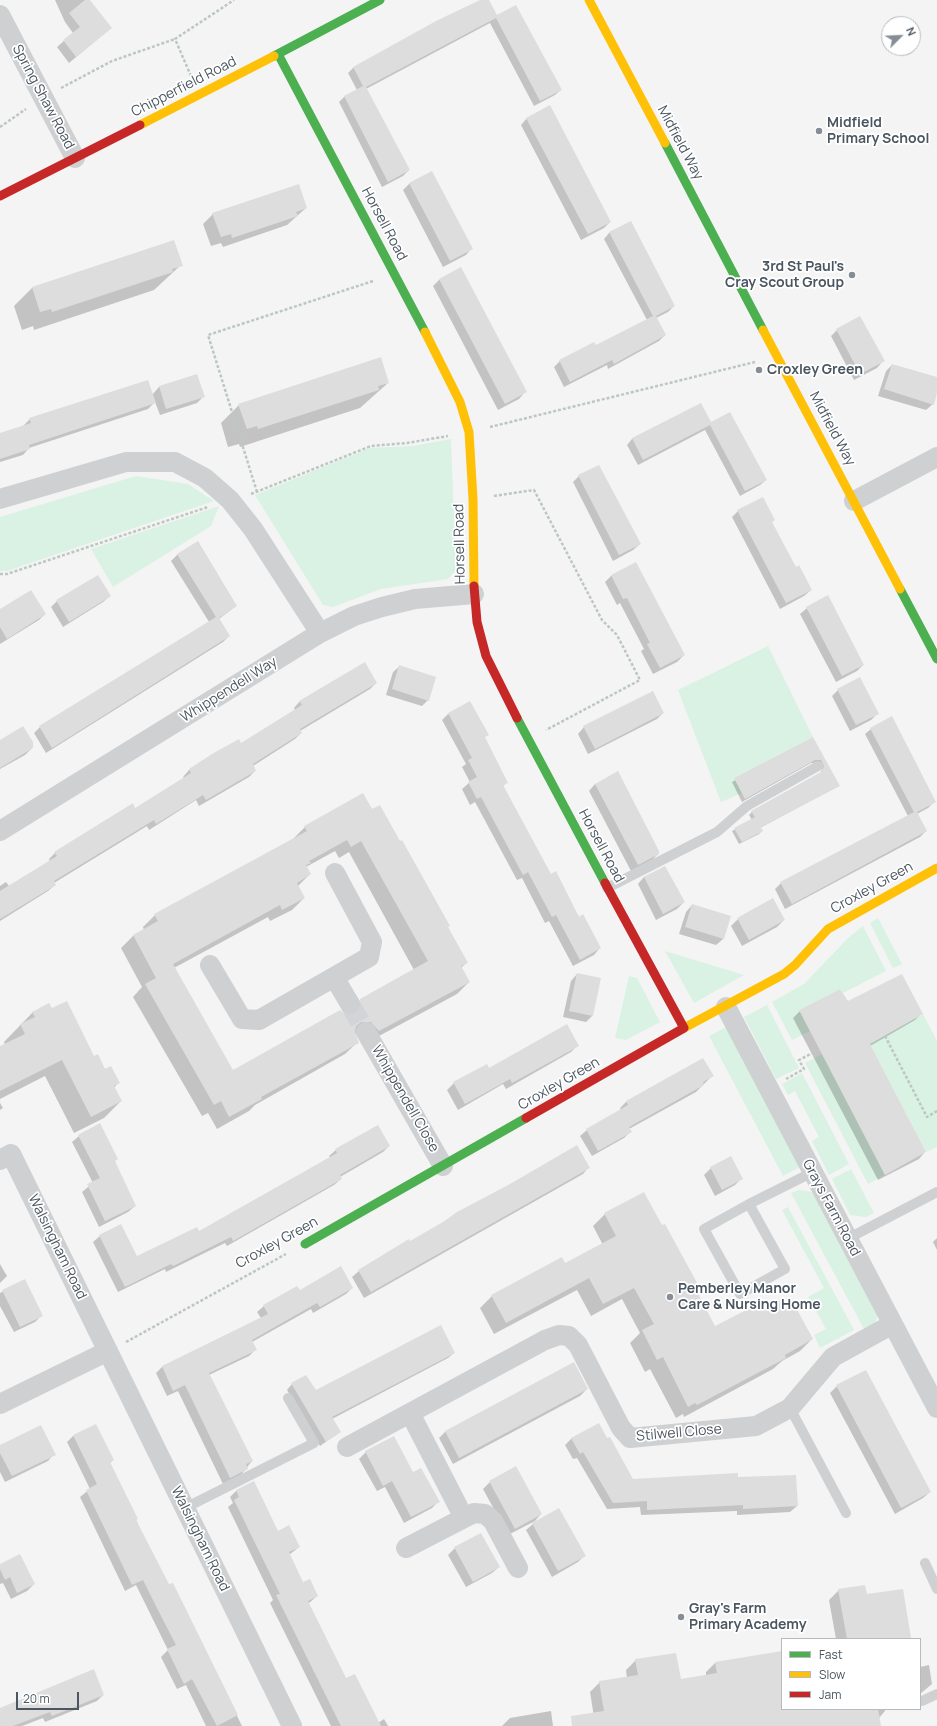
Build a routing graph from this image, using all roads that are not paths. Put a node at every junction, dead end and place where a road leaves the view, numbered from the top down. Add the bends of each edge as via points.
1 (380, 0) edge
2 (589, 0) edge
3 (0, 15) edge
4 (278, 54) junction
5 (75, 158) junction
6 (0, 196) edge
7 (937, 457) edge
8 (0, 500) edge
9 (854, 501) junction
10 (474, 594) junction
11 (320, 633) junction
12 (937, 659) edge
13 (818, 766) dead end
14 (0, 831) edge
15 (937, 868) edge
16 (335, 873) dead end
17 (607, 888) junction
18 (210, 965) dead end
19 (334, 977) junction
20 (350, 1004) tunnel mouth
21 (726, 1007) junction
22 (684, 1028) junction
23 (366, 1032) tunnel mouth
24 (0, 1160) edge
25 (443, 1166) junction
26 (812, 1172) junction
27 (937, 1192) edge
28 (749, 1204) junction
29 (847, 1239) junction
30 (305, 1244) road end
31 (893, 1324) junction
32 (108, 1352) junction
33 (288, 1398) dead end
34 (0, 1404) edge
35 (790, 1408) junction
36 (937, 1408) edge
37 (410, 1413) junction
38 (346, 1447) dead end
39 (185, 1508) junction
40 (846, 1513) dead end
41 (464, 1518) junction
42 (406, 1548) dead end
43 (925, 1563) dead end
44 (518, 1568) dead end
45 (937, 1589) edge
46 (937, 1694) edge
47 (922, 1701) dead end
48 (292, 1726) edge

1 - 4 street, Chipperfield Road
2 - 9 street, Midfield Way
3 - 5 street, Spring Shaw Road
4 - 5 street, Chipperfield Road
4 - 10 street, Horsell Road via 460,402 469,432
5 - 6 street, Chipperfield Road
7 - 9 street
8 - 11 street via 126,462 175,462 206,478 230,500 253,529
9 - 12 street, Midfield Way
10 - 11 street, Whippendell Way via 416,599 382,607 354,616
10 - 17 street, Horsell Road via 477,622 486,656 499,685
11 - 14 street, Whippendell Way
13 - 17 lane via 747,806 717,832
15 - 21 street, Croxley Green via 840,920 784,974
16 - 19 street via 372,942 369,957
17 - 22 street, Horsell Road
18 - 19 street via 242,1019 259,1020
19 - 20 street
21 - 22 street, Croxley Green
21 - 26 street, Grays Farm Road
22 - 25 street, Croxley Green
23 - 25 street, Whippendell Close
24 - 32 street, Walsingham Road via 11,1154
25 - 30 street, Croxley Green
26 - 28 lane
26 - 29 street, Grays Farm Road
27 - 29 lane
28 - 28 lane via 704,1229 740,1294 785,1269
29 - 31 street, Grays Farm Road
31 - 35 street, Stilwell Close via 833,1357
31 - 36 street, Grays Farm Road
32 - 34 street
32 - 39 street, Walsingham Road
33 - 39 lane via 314,1443
35 - 37 street, Stilwell Close via 756,1426 630,1438 622,1428 578,1345 569,1336 559,1335 545,1340
35 - 40 lane
37 - 38 street, Stilwell Close
37 - 41 street
39 - 48 street, Walsingham Road
41 - 42 street
41 - 44 street via 474,1514 485,1514 494,1521
43 - 45 lane
46 - 47 lane

